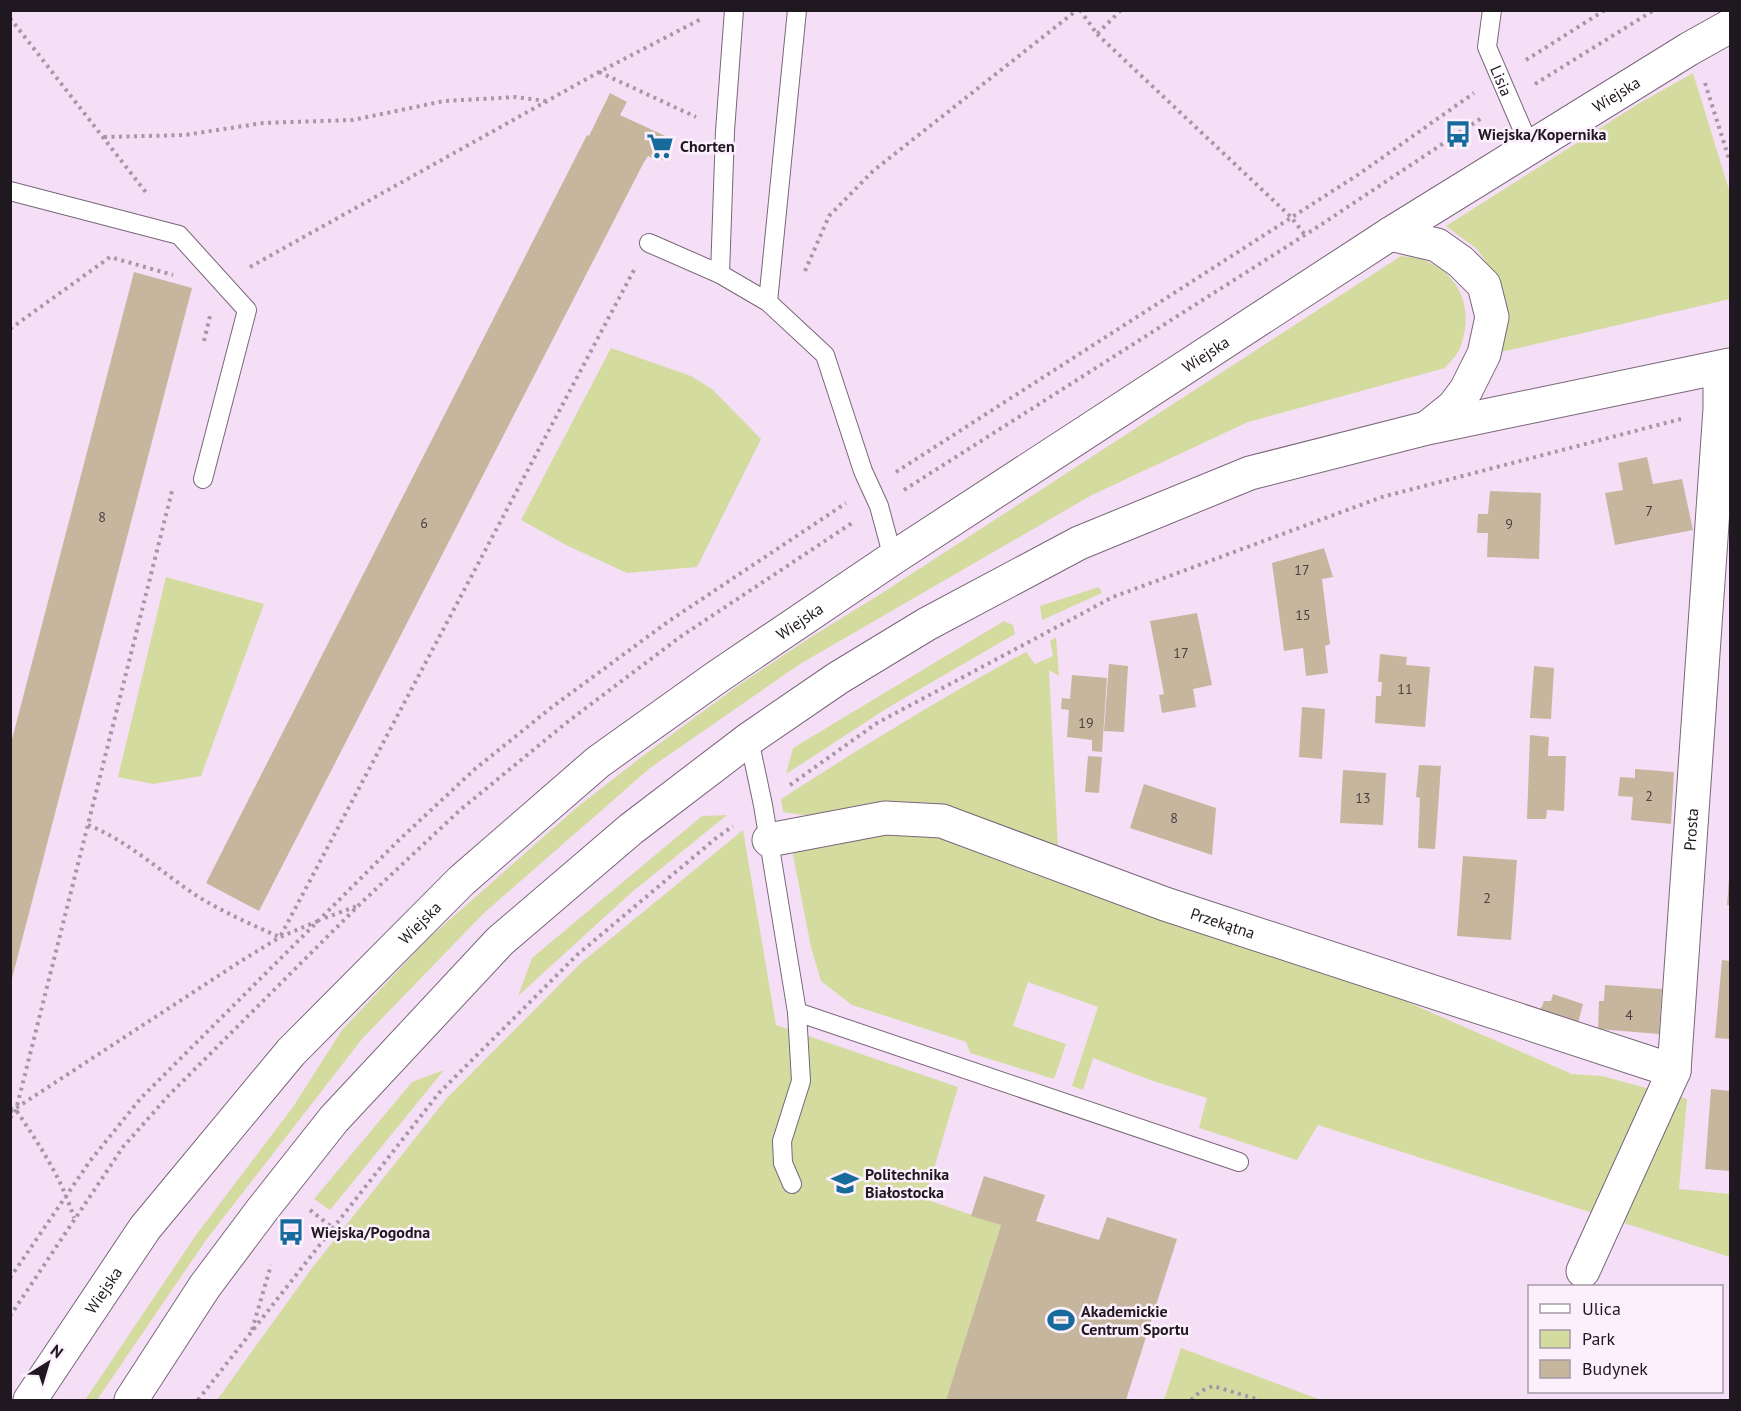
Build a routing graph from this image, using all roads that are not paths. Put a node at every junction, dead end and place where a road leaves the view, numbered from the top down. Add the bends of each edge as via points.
1 (797, 10) edge
2 (1492, 10) edge
3 (734, 15) edge
4 (1731, 26) edge
5 (1530, 147) junction
6 (10, 191) edge
7 (1390, 234) junction
8 (649, 243) road end
9 (720, 274) junction
10 (768, 302) junction
11 (1725, 366) edge
12 (1427, 428) junction
13 (203, 478) road end
14 (893, 558) junction
15 (749, 739) junction
16 (769, 840) junction
17 (797, 1012) junction
18 (1674, 1071) junction
19 (1239, 1162) dead end
20 (792, 1184) dead end
21 (1582, 1271) dead end
22 (30, 1401) edge
23 (131, 1401) edge

1 - 10 lane
2 - 5 lane, Lisia via 1487,47
3 - 9 lane
4 - 5 main road, Wiejska
5 - 7 main road, Wiejska
6 - 13 lane via 179,235 247,310
7 - 12 main road via 1437,244 1461,262 1484,285 1492,317 1484,354 1466,390 1454,406
7 - 14 main road, Wiejska
8 - 9 lane
9 - 10 lane
10 - 14 lane via 825,355 863,471 879,506
11 - 12 main road
11 - 18 main road, Prosta
12 - 15 main road via 1250,473 1079,543 927,624
14 - 22 main road, Wiejska via 598,762 461,881 291,1052 210,1149 145,1228
15 - 16 lane
15 - 23 main road via 631,829 492,949 334,1119 205,1286
16 - 17 lane
16 - 18 main road, Przekątna via 885,818 942,821 1165,904
17 - 19 lane
17 - 20 lane via 801,1081 782,1142 783,1163
18 - 21 main road, Prosta

